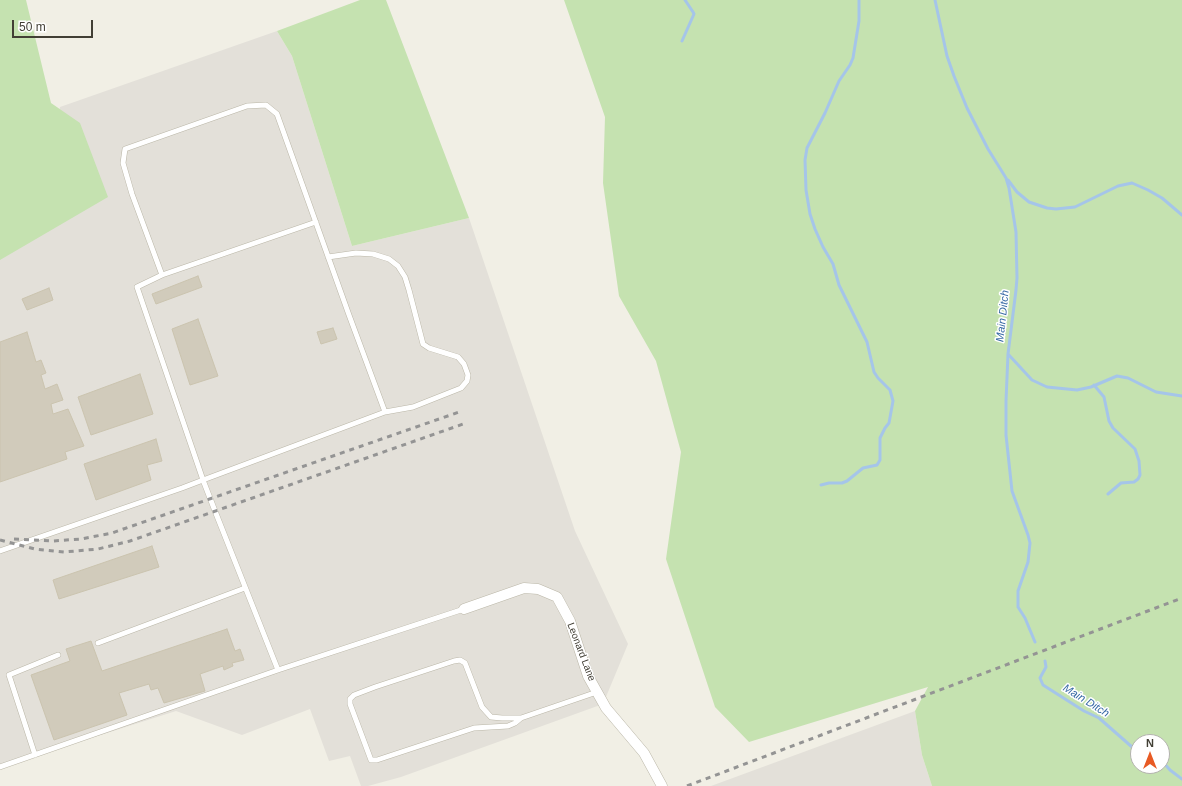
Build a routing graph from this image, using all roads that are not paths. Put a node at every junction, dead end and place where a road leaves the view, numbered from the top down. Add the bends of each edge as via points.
1 (316, 222) junction
2 (328, 257) junction
3 (162, 275) junction
4 (385, 412) junction
5 (203, 480) junction
6 (0, 550) edge
7 (245, 588) junction
8 (464, 608) joint
9 (98, 643) dead end
10 (58, 655) dead end
11 (278, 670) junction
12 (597, 692) junction
13 (521, 718) junction
14 (35, 755) junction
15 (0, 767) edge
16 (662, 786) edge

1 - 2 lane
1 - 3 lane
1 - 3 lane via 277,114 266,105 247,106 125,148 122,163
2 - 4 lane
2 - 4 lane via 373,254 389,259 398,266 405,277 423,344 458,358 464,364 468,375 467,382 460,388 413,407
3 - 5 lane via 137,287
4 - 5 lane
5 - 6 lane
5 - 7 lane
7 - 9 lane
7 - 11 lane
8 - 11 lane
8 - 12 street, Leonard Lane via 524,588 538,589 556,597 570,621 588,676
10 - 14 lane via 9,675
11 - 14 lane
12 - 13 lane
12 - 16 street, Leonard Lane via 606,708 644,753
13 - 13 lane via 490,717 482,707 465,663 460,660 375,687 350,699 371,760 474,728 508,726
14 - 15 lane

